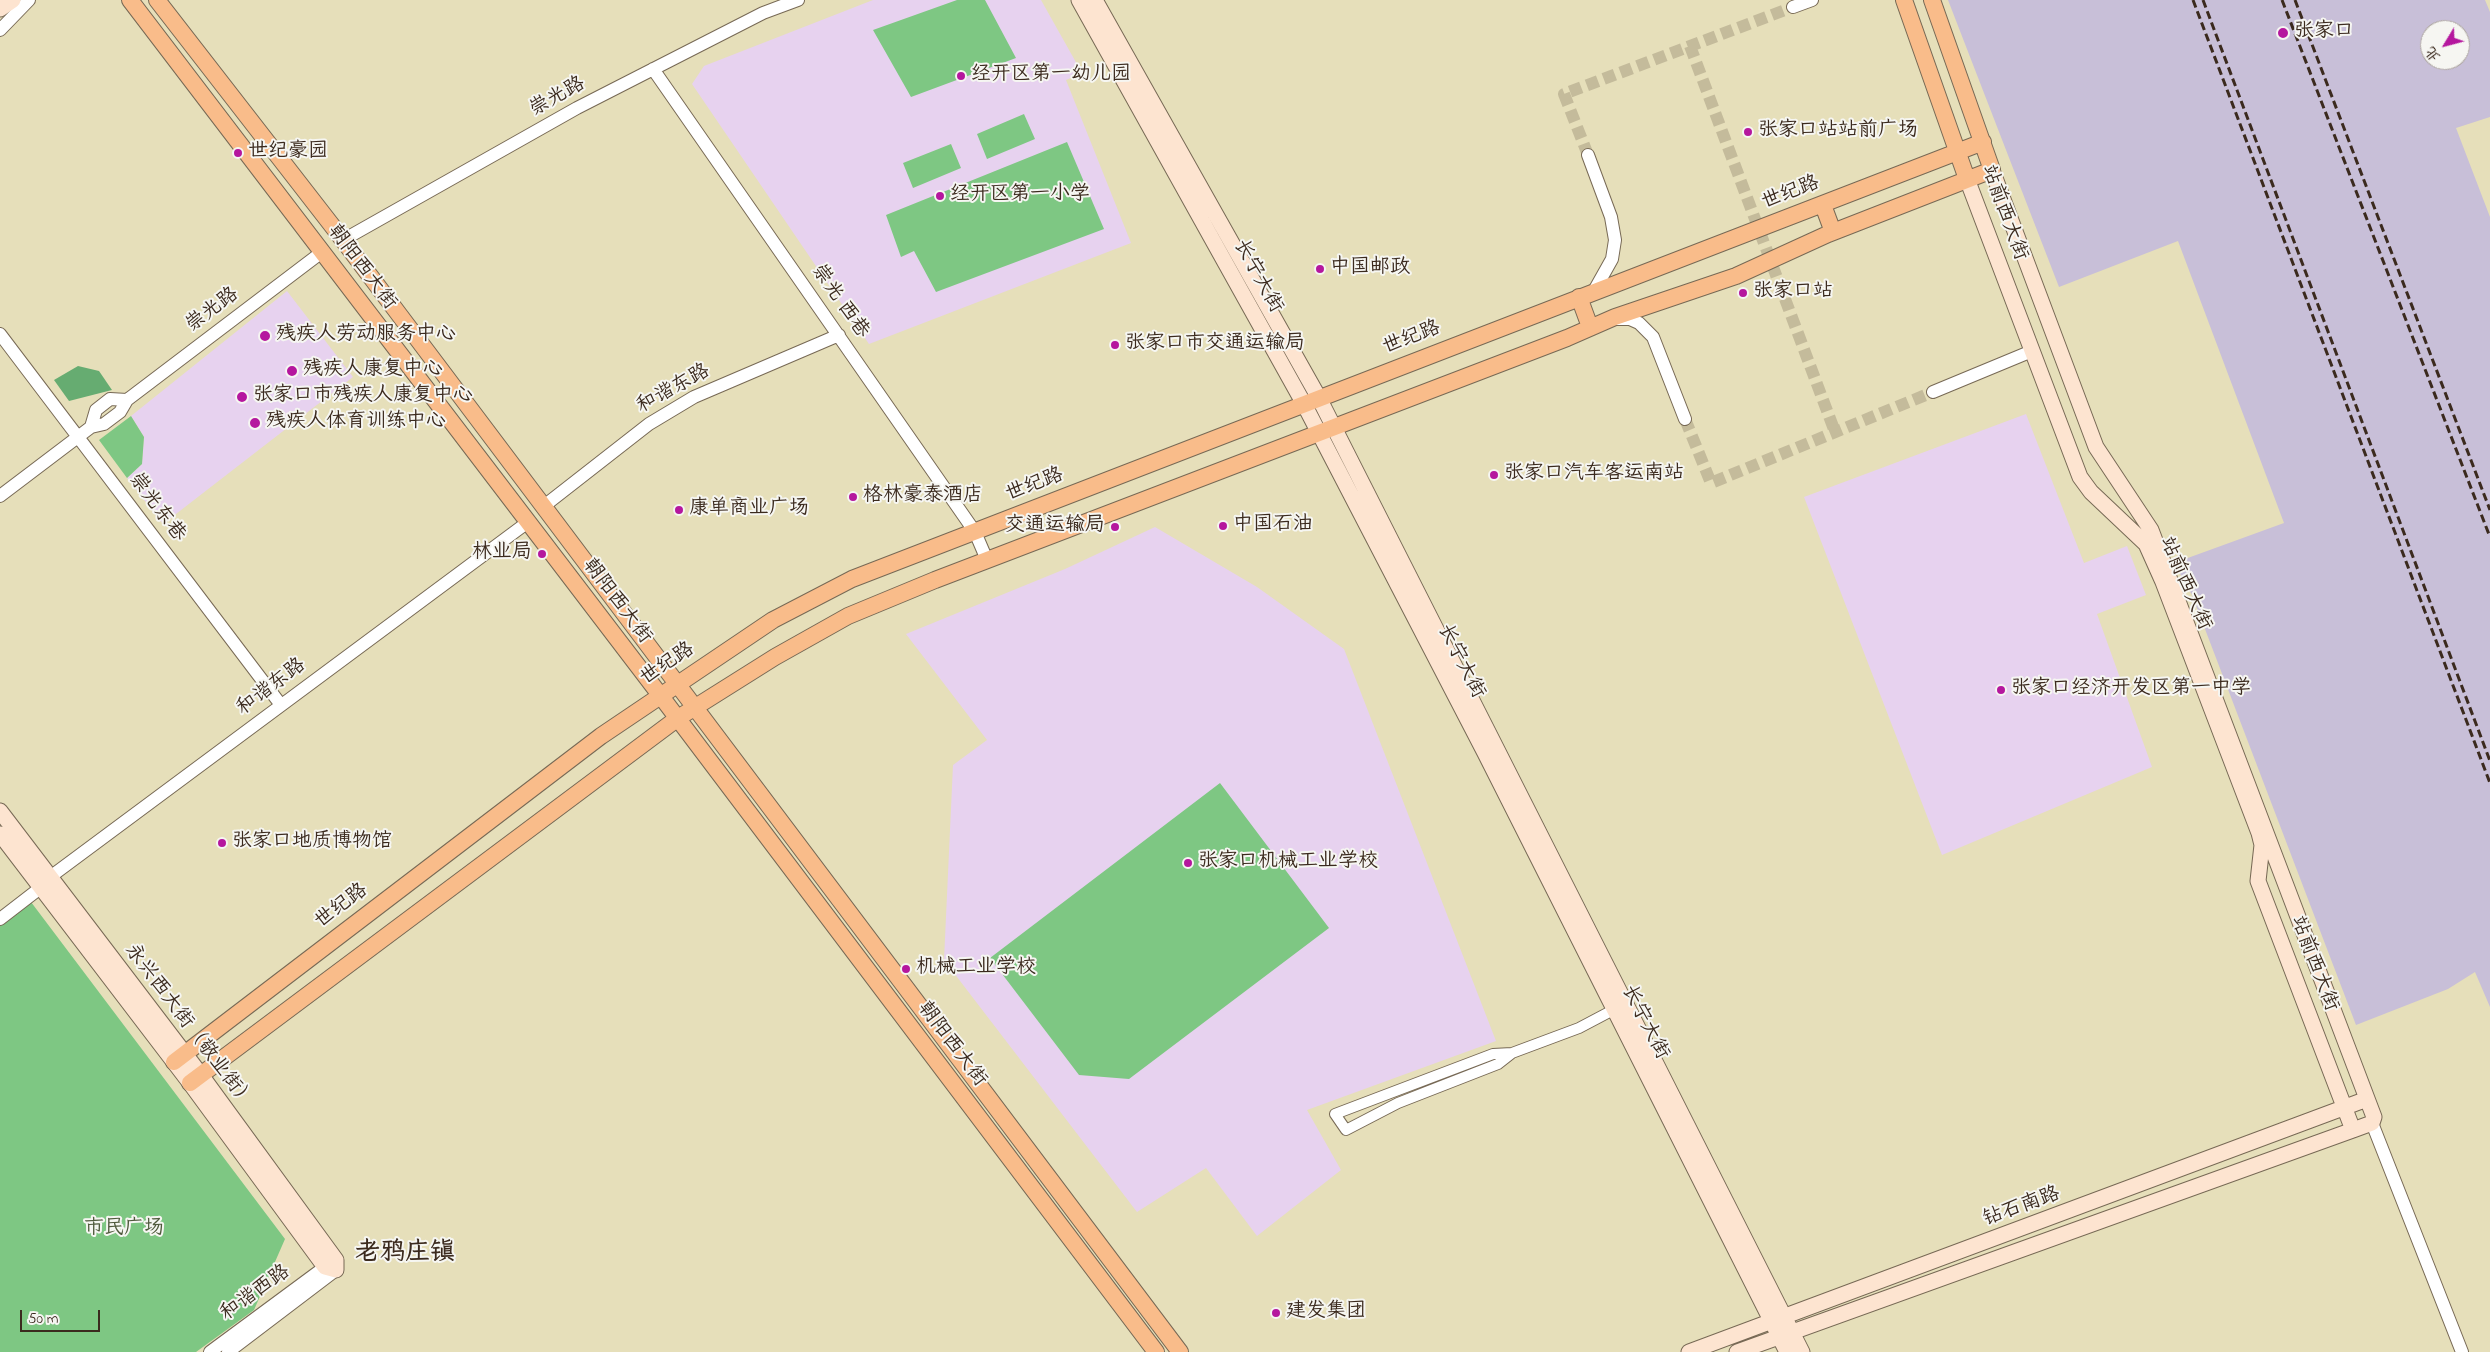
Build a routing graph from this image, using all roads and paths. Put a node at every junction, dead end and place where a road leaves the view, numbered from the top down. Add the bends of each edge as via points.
1 (13, 0) edge
2 (29, 0) edge
3 (121, 0) edge
4 (130, 0) edge
5 (798, 0) edge
6 (1079, 0) edge
7 (1094, 0) edge
8 (1812, 0) edge
9 (1904, 0) edge
10 (1932, 0) edge
11 (162, 5) edge
12 (1793, 7) tunnel mouth
13 (0, 9) edge
14 (149, 25) junction
15 (0, 30) edge
16 (653, 69) junction
17 (1983, 142) junction
18 (1958, 152) junction
19 (1588, 156) tunnel mouth
20 (1992, 170) junction
21 (1967, 179) junction
22 (1823, 205) junction
23 (1833, 232) junction
24 (343, 240) junction
25 (322, 252) junction
26 (1586, 294) junction
27 (1598, 324) junction
28 (0, 334) edge
29 (839, 335) junction
30 (2032, 351) junction
31 (1933, 392) tunnel mouth
32 (1311, 401) junction
33 (1685, 419) tunnel mouth
34 (1326, 429) junction
35 (78, 437) junction
36 (0, 496) edge
37 (544, 506) junction
38 (528, 522) junction
39 (975, 532) junction
40 (987, 560) junction
41 (2166, 580) junction
42 (677, 684) junction
43 (660, 695) junction
44 (281, 705) junction
45 (694, 708) junction
46 (678, 718) junction
47 (0, 811) edge
48 (0, 834) edge
49 (44, 881) junction
50 (0, 910) edge
51 (0, 919) edge
52 (1615, 1009) junction
53 (1512, 1053) junction
54 (179, 1058) junction
55 (196, 1079) junction
56 (2367, 1099) junction
57 (2346, 1108) junction
58 (2372, 1123) junction
59 (2353, 1130) junction
60 (331, 1268) junction
61 (1779, 1319) junction
62 (1786, 1334) junction
63 (210, 1352) edge
64 (228, 1352) edge
65 (1156, 1352) edge
66 (1180, 1352) edge
67 (1689, 1352) edge
68 (1736, 1352) edge
69 (1787, 1352) edge
70 (1802, 1352) edge
71 (2462, 1352) edge

1 - 13 main road
2 - 15 street
3 - 14 main road
4 - 14 main road, 朝阳西大街
5 - 16 street, 崇光路
6 - 32 main road, 长宁大街
7 - 32 main road, 长宁大街
8 - 12 street
9 - 18 main road, 站前西大街
10 - 17 main road, 站前西大街
11 - 24 main road, 朝阳西大街
14 - 25 main road, 朝阳西大街
16 - 24 street, 崇光路 via 568,113
16 - 29 street, 崇光 西巷
17 - 18 main road, 世纪路
17 - 20 main road, 站前西大街
18 - 21 main road, 站前西大街
18 - 22 main road, 世纪路
19 - 26 street via 1611,217 1615,240 1612,259
20 - 21 main road
20 - 41 main road, 站前西大街 via 2096,447 2146,520
21 - 23 main road
21 - 30 main road, 站前西大街
22 - 23 main road
22 - 26 main road, 世纪路
23 - 27 main road via 1736,276
24 - 37 main road, 朝阳西大街
25 - 35 street, 崇光路 via 127,400 120,412
25 - 38 main road, 朝阳西大街
26 - 27 main road
26 - 32 main road, 世纪路
27 - 33 street via 1630,320 1639,323 1653,337
27 - 34 main road
28 - 35 street, 崇光东巷
29 - 37 street, 和谐东路 via 694,396 649,424
29 - 39 street, 崇光 西巷
30 - 31 street
30 - 41 main road, 站前西大街 via 2080,477 2090,492 2146,544
32 - 34 main road, 长宁大街
32 - 39 main road, 世纪路
34 - 40 main road
34 - 52 main road, 长宁大街
34 - 61 main road, 长宁大街
35 - 36 street, 崇光路
35 - 44 street, 崇光东巷
37 - 42 main road, 朝阳西大街
38 - 43 main road, 朝阳西大街
38 - 44 street, 和谐东路
39 - 40 street, 崇光 西巷
39 - 42 main road, 世纪路 via 852,579 774,620
40 - 45 main road via 848,616 806,638
41 - 56 main road, 站前西大街
41 - 57 main road, 站前西大街 via 2259,832 2262,845 2258,881
42 - 43 main road, 世纪路
42 - 45 main road, 朝阳西大街
43 - 46 main road, 朝阳西大街
43 - 54 main road, 世纪路 via 601,736
44 - 49 street, 和谐东路
45 - 46 main road
45 - 66 main road, 朝阳西大街
46 - 55 main road
46 - 65 main road, 朝阳西大街
47 - 49 main road, 永兴西大街（敬业街）
48 - 49 main road, 永兴西大街（敬业街）
49 - 50 street, 和谐东路
49 - 51 street, 和谐东路
49 - 54 main road, 永兴西大街（敬业街）
52 - 53 street via 1579,1028
52 - 61 main road, 长宁大街
53 - 53 street via 1493,1054 1335,1114 1346,1130 1398,1103 1498,1064
54 - 55 main road, 永兴西大街（敬业街）
55 - 60 main road, 永兴西大街（敬业街）
56 - 57 main road, 钻石南路
56 - 58 main road, 站前西大街 via 2374,1117
57 - 59 main road, 站前西大街
57 - 61 main road, 钻石南路
58 - 59 main road
58 - 71 street, 站前西大街
59 - 62 main road, 钻石南路
60 - 63 street, 和谐西路
60 - 64 street, 和谐西路
61 - 62 main road, 长宁大街
61 - 67 main road, 钻石南路
62 - 68 main road, 钻石南路
62 - 69 main road, 长宁大街
62 - 70 main road, 长宁大街

